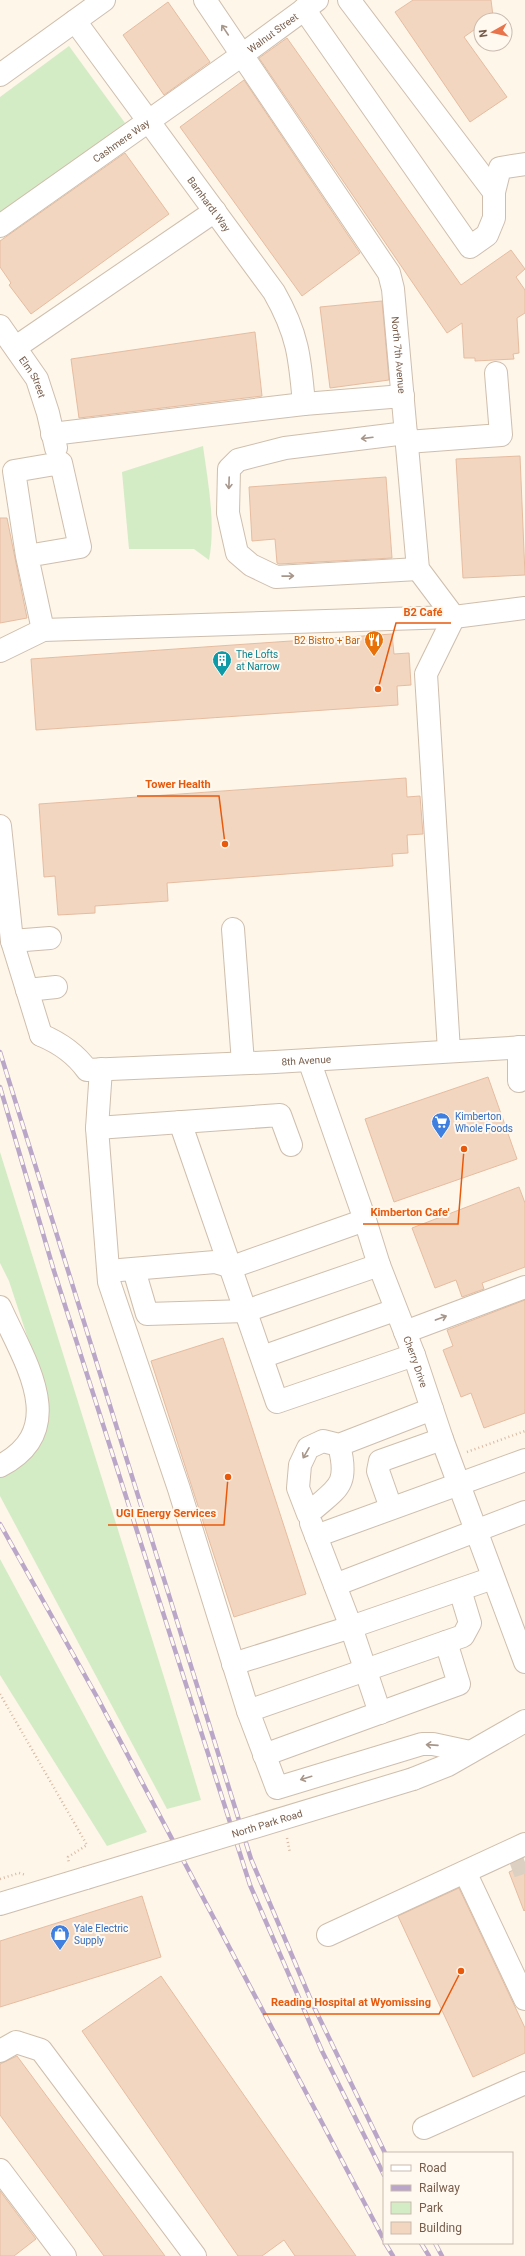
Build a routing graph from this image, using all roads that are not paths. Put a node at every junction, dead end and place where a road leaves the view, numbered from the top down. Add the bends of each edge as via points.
1 (104, 0) edge
2 (205, 0) edge
3 (349, 0) edge
4 (311, 5) edge
5 (75, 21) junction
6 (242, 55) junction
7 (0, 75) edge
8 (149, 121) junction
9 (525, 164) edge
10 (494, 192) junction
11 (215, 211) junction
12 (0, 226) edge
13 (0, 326) edge
14 (16, 347) junction
15 (496, 373) dead end
16 (403, 396) junction
17 (304, 404) junction
18 (52, 434) junction
19 (406, 437) junction
20 (61, 463) junction
21 (27, 556) junction
22 (418, 569) junction
23 (525, 608) edge
24 (454, 617) junction
25 (43, 630) junction
26 (0, 651) edge
27 (0, 826) edge
28 (233, 929) dead end
29 (50, 938) dead end
30 (12, 941) junction
31 (56, 987) dead end
32 (27, 990) junction
33 (72, 1031) dead end
34 (41, 1035) junction
35 (522, 1047) edge
36 (449, 1050) junction
37 (309, 1060) junction
38 (243, 1064) junction
39 (94, 1070) junction
40 (519, 1081) dead end
41 (180, 1122) junction
42 (97, 1128) junction
43 (291, 1145) dead end
44 (365, 1220) junction
45 (379, 1265) junction
46 (232, 1267) junction
47 (108, 1270) junction
48 (134, 1270) junction
49 (525, 1287) edge
50 (0, 1307) edge
51 (395, 1310) junction
52 (246, 1311) junction
53 (405, 1332) junction
54 (414, 1355) junction
55 (262, 1357) junction
56 (432, 1409) junction
57 (339, 1445) junction
58 (445, 1449) junction
59 (525, 1460) edge
60 (2, 1465) edge
61 (459, 1484) junction
62 (391, 1508) junction
63 (525, 1512) edge
64 (308, 1514) junction
65 (475, 1530) junction
66 (316, 1536) junction
67 (493, 1578) junction
68 (335, 1585) junction
69 (460, 1590) junction
70 (351, 1627) junction
71 (446, 1642) junction
72 (525, 1662) edge
73 (233, 1664) junction
74 (366, 1670) junction
75 (248, 1711) junction
76 (380, 1713) junction
77 (525, 1721) edge
78 (470, 1752) junction
79 (264, 1755) junction
80 (525, 1844) edge
81 (465, 1872) junction
82 (0, 1904) edge
83 (328, 1935) dead end
84 (525, 1999) edge
85 (0, 2051) edge
86 (525, 2083) edge
87 (424, 2128) dead end
88 (0, 2170) edge
89 (64, 2256) edge
90 (195, 2256) edge

1 - 5 street
6 -> 2 street, Walnut Street
3 - 10 street
4 - 6 street, Walnut Street
4 - 10 street via 470,247 487,235 494,218
5 - 7 street
5 - 8 street, Barnhardt Way
6 - 8 street, Cashmere Way
6 - 16 street, North 7th Avenue via 389,273 393,289
8 - 11 street, Barnhardt Way
8 - 12 street, Cashmere Way
9 - 10 street via 500,168
11 - 14 street
11 - 17 street, Barnhardt Way via 274,292 292,327 298,345
13 - 14 street, Elm Street
14 - 18 street, Elm Street via 37,379
15 - 19 street via 501,435
16 - 17 street
16 - 19 street, North 7th Avenue
17 - 18 street
18 - 20 street, Elm Street
19 - 22 street, North 7th Avenue
19 -> 22 street via 285,448 238,460 229,469 228,513 237,553 251,565 276,577
20 - 21 street via 14,471
20 - 21 street, Elm Street via 80,547
21 - 25 street
22 - 24 street
23 - 24 street
24 - 25 street
24 - 36 street via 426,674
25 - 26 street
27 - 30 street
28 - 38 street
29 - 30 street
30 - 32 street
31 - 32 street
32 - 34 street
33 - 34 street
34 - 39 street via 56,1041
35 - 36 street, 8th Avenue
35 - 40 street
36 - 37 street, 8th Avenue
37 - 38 street, 8th Avenue
37 - 44 street, Cherry Drive
38 - 39 street, 8th Avenue
39 - 42 street
41 - 42 street
41 - 43 street via 280,1115
41 - 46 street
42 - 47 street
44 - 45 street, Cherry Drive
44 - 46 street
45 - 51 street, Cherry Drive
45 - 52 street
46 - 48 street via 216,1262
46 - 52 street
47 - 48 street
47 - 73 street via 109,1282 176,1481
48 - 52 street via 147,1314
53 -> 49 street
50 - 60 street via 29,1372 38,1401 39,1418 35,1434 22,1450
51 - 53 street, Cherry Drive
51 - 55 street
52 - 55 street
53 - 54 street, Cherry Drive
54 - 55 street via 277,1402
54 - 56 street, Cherry Drive
56 - 57 street
56 - 58 street, Cherry Drive
57 - 64 street via 344,1475 337,1488
57 -> 64 street via 323,1441 308,1448 300,1465 298,1488
58 - 61 street, Cherry Drive
58 - 62 street via 380,1461 378,1471
59 - 61 street
61 - 62 street
61 - 65 street, Cherry Drive
62 - 66 street
63 - 65 street
64 - 66 street
65 - 67 street, Cherry Drive
65 - 68 street
66 - 68 street
67 - 69 street
67 - 72 street, Cherry Drive
68 - 70 street
69 - 70 street
69 - 71 street via 470,1623 463,1636
70 - 73 street
70 - 74 street
71 - 74 street
71 - 76 street via 459,1684
73 - 75 street
74 - 75 street
74 - 76 street
75 - 79 street
76 - 79 street
77 - 78 street, North Park Road
78 -> 79 street via 422,1744 276,1788
78 - 82 street, North Park Road, bridge via 448,1765 413,1779
80 - 81 street via 503,1862
81 - 83 street
81 - 84 street
85 - 90 street via 16,2042 42,2050
86 - 87 street
88 - 89 street

